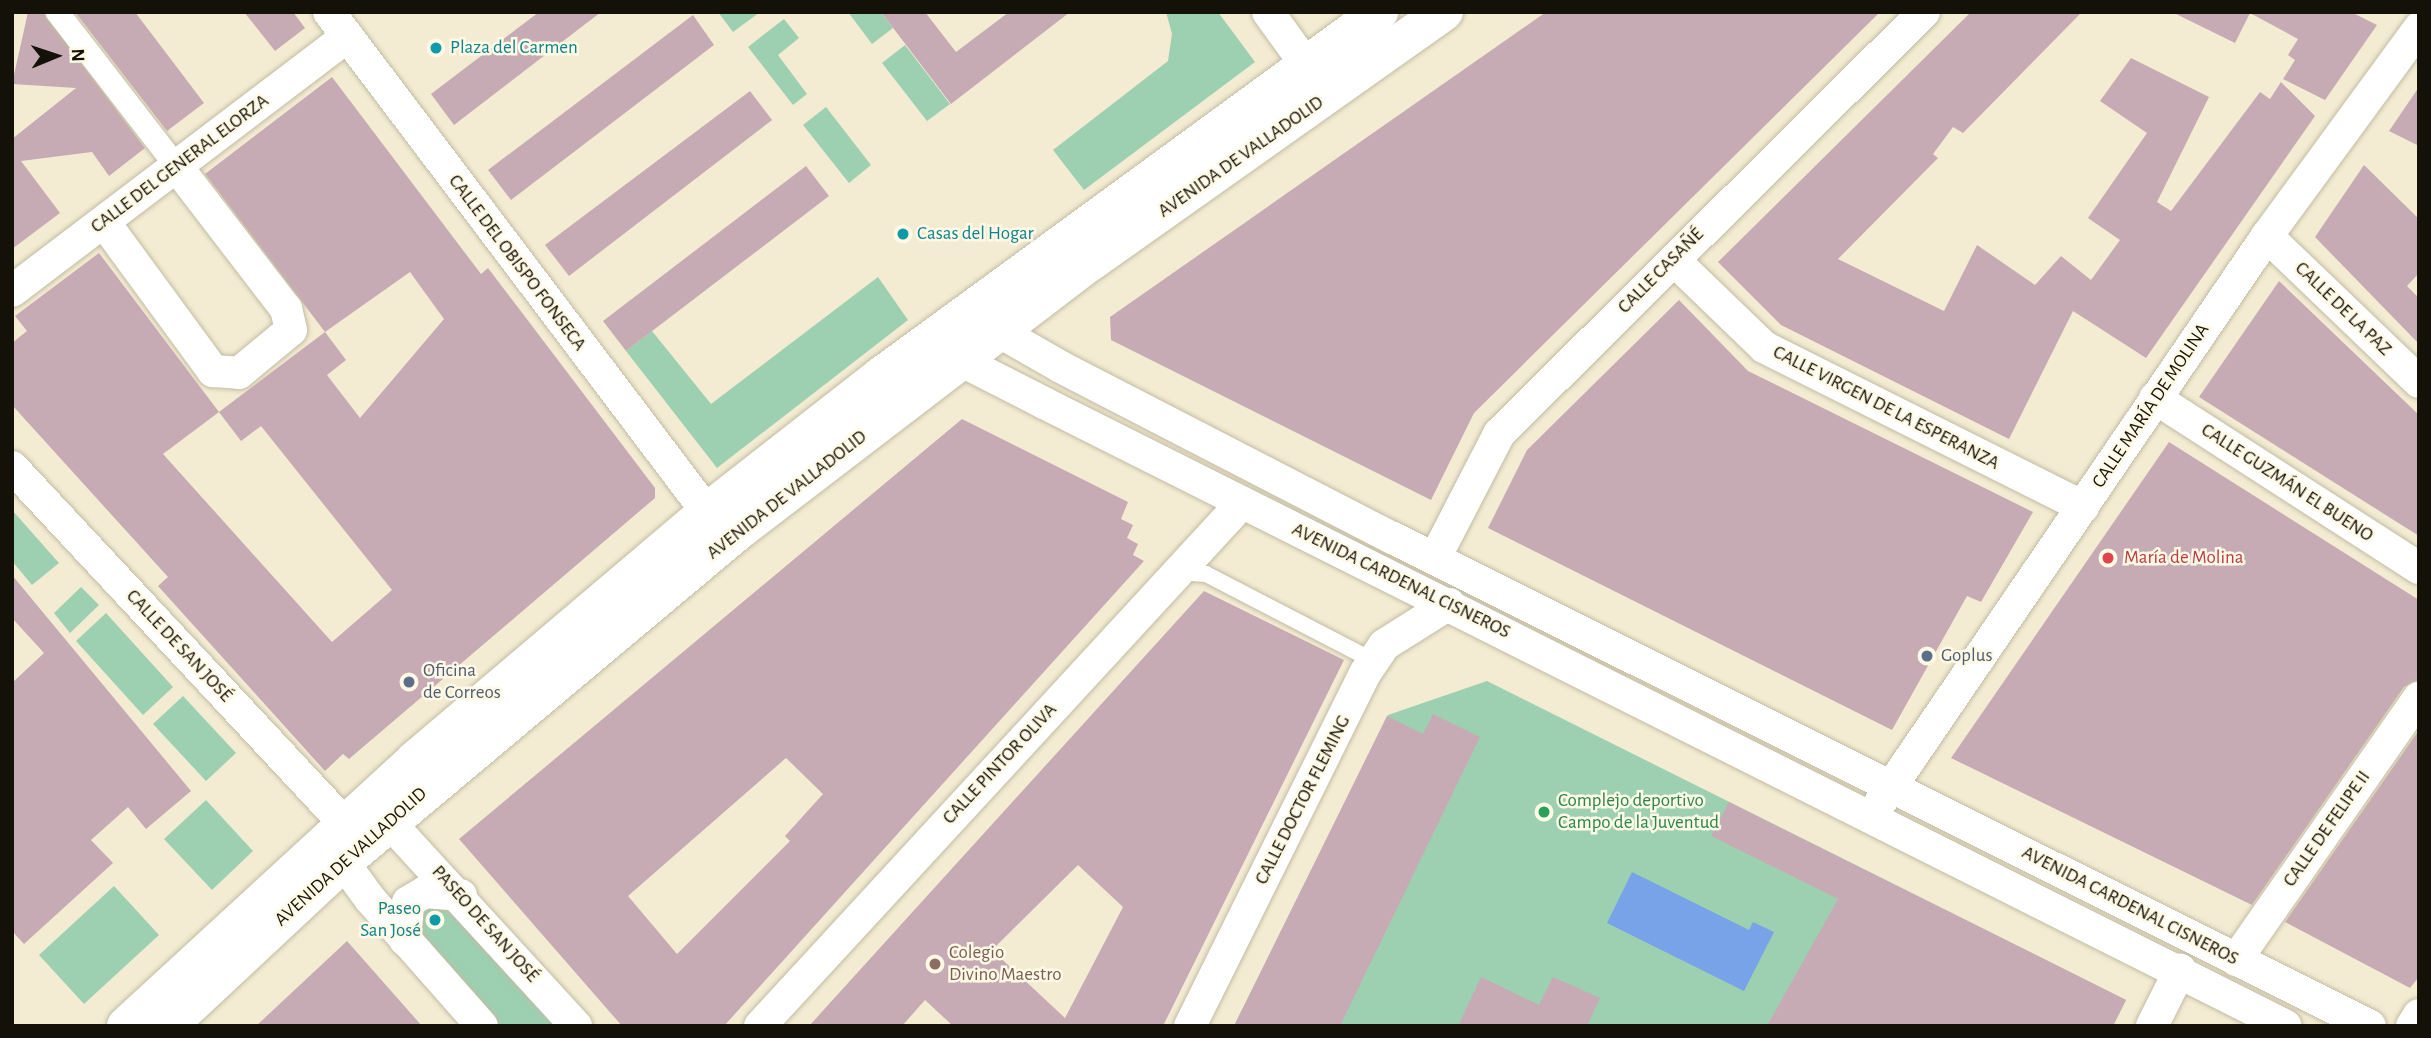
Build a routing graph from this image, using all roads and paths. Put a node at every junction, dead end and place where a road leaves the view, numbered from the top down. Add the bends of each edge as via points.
1 (57, 12) edge
2 (329, 12) edge
3 (1268, 12) edge
4 (1379, 12) edge
5 (1444, 12) edge
6 (1924, 12) edge
7 (2419, 28) edge
8 (347, 37) junction
9 (1307, 66) junction
10 (177, 167) junction
11 (104, 222) junction
12 (2267, 236) junction
13 (1674, 260) junction
14 (14, 284) edge
15 (990, 319) junction
16 (951, 347) junction
17 (2419, 382) edge
18 (2155, 398) junction
19 (12, 467) edge
20 (1242, 503) junction
21 (2083, 507) junction
22 (707, 512) junction
23 (1435, 558) junction
24 (2419, 568) edge
25 (1178, 572) junction
26 (1449, 604) junction
27 (1374, 661) junction
28 (2419, 698) edge
29 (1890, 788) junction
30 (1872, 816) junction
31 (391, 824) junction
32 (345, 843) junction
33 (461, 895) junction
34 (405, 940) junction
35 (2236, 960) junction
36 (2180, 970) junction
37 (2419, 1015) edge
38 (125, 1026) edge
39 (168, 1026) edge
40 (482, 1026) edge
41 (576, 1026) edge
42 (760, 1026) edge
43 (1190, 1026) edge
44 (2152, 1026) edge
45 (2286, 1026) edge
46 (2370, 1026) edge
47 (2412, 1026) edge

1 - 10 street
2 - 8 street, CALLE DEL OBISPO FONSECA
3 - 9 street
4 - 9 main road, AVENIDA DE VALLADOLID
5 - 15 main road, AVENIDA DE VALLADOLID
6 - 13 street, CALLE CASAÑÉ
7 - 12 street, CALLE MARÍA DE MOLINA
8 - 10 street, CALLE DEL GENERAL ELORZA
8 - 22 street, CALLE DEL OBISPO FONSECA
9 - 15 main road, AVENIDA DE VALLADOLID
10 - 11 street, CALLE DEL GENERAL ELORZA
10 - 11 street via 286,309 291,330 239,373 213,371
11 - 14 street, CALLE DEL GENERAL ELORZA
12 - 17 street, CALLE DE LA PAZ
12 - 18 street, CALLE MARÍA DE MOLINA
13 - 21 street, CALLE VIRGEN DE LA ESPERANZA via 1764,347
13 - 23 street, CALLE CASAÑÉ via 1499,434
15 - 16 main road, AVENIDA DE VALLADOLID
15 - 23 street, AVENIDA CARDENAL CISNEROS
16 - 20 street, AVENIDA CARDENAL CISNEROS
16 - 22 main road, AVENIDA DE VALLADOLID
16 - 31 main road, AVENIDA DE VALLADOLID
18 - 21 street, CALLE MARÍA DE MOLINA
18 - 24 street, CALLE GUZMÁN EL BUENO
19 - 32 street, CALLE DE SAN JOSÉ
20 - 25 street, CALLE PINTOR OLIVA
20 - 26 street, AVENIDA CARDENAL CISNEROS
21 - 29 street, CALLE MARÍA DE MOLINA
22 - 32 main road, AVENIDA DE VALLADOLID
23 - 29 street, AVENIDA CARDENAL CISNEROS
25 - 27 lane via 1206,574
25 - 42 street, CALLE PINTOR OLIVA
26 - 27 street, CALLE DOCTOR FLEMING via 1412,623
26 - 30 street, AVENIDA CARDENAL CISNEROS
27 - 43 street, CALLE DOCTOR FLEMING
28 - 35 street, CALLE DE FELIPE II
29 - 30 street
29 - 35 street, AVENIDA CARDENAL CISNEROS
30 - 36 street, AVENIDA CARDENAL CISNEROS
31 - 32 main road, AVENIDA DE VALLADOLID
31 - 33 street, PASEO DE SAN JOSÉ
32 - 34 street
32 - 38 main road, AVENIDA DE VALLADOLID
32 - 39 main road, AVENIDA DE VALLADOLID
33 - 34 street via 425,892 408,902
33 - 41 street, PASEO DE SAN JOSÉ
34 - 40 street
35 - 46 street, AVENIDA CARDENAL CISNEROS
36 - 44 street
36 - 45 street, AVENIDA CARDENAL CISNEROS
37 - 47 street

